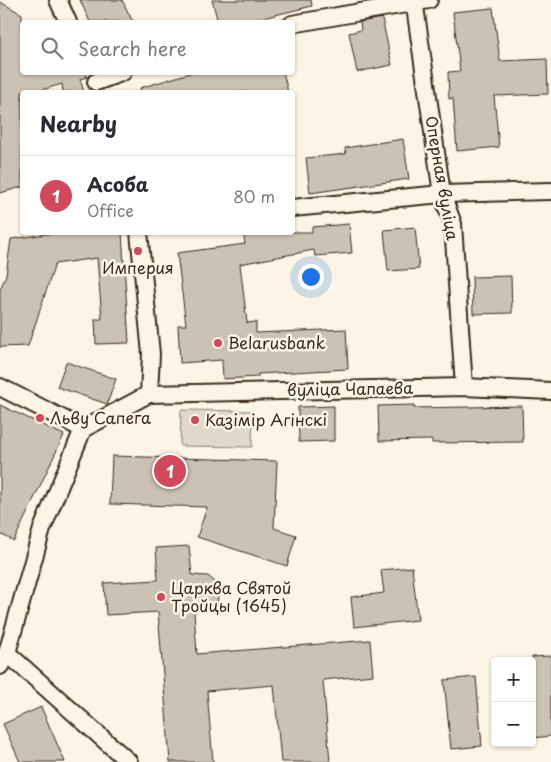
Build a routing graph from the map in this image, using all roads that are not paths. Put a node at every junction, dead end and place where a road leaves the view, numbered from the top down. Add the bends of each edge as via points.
1 (58, 0) edge
2 (419, 1) edge
3 (67, 20) edge
4 (295, 23) edge
5 (115, 75) edge
6 (96, 82) edge
7 (551, 191) edge
8 (442, 194) junction
9 (295, 208) edge
10 (139, 235) edge
11 (0, 387) edge
12 (464, 387) junction
13 (551, 391) edge
14 (149, 394) junction
15 (83, 429) junction
16 (3, 659) edge
17 (129, 762) edge

1 - 3 street
2 - 4 street
2 - 8 street, Оперная вуліца
5 - 6 street
7 - 8 street
8 - 9 street
8 - 12 street, Оперная вуліца via 453,224
10 - 14 street via 151,354
11 - 15 street
12 - 13 street, вуліца Чапаева
12 - 14 street, вуліца Чапаева
14 - 15 street
15 - 16 street via 42,529
16 - 17 street

